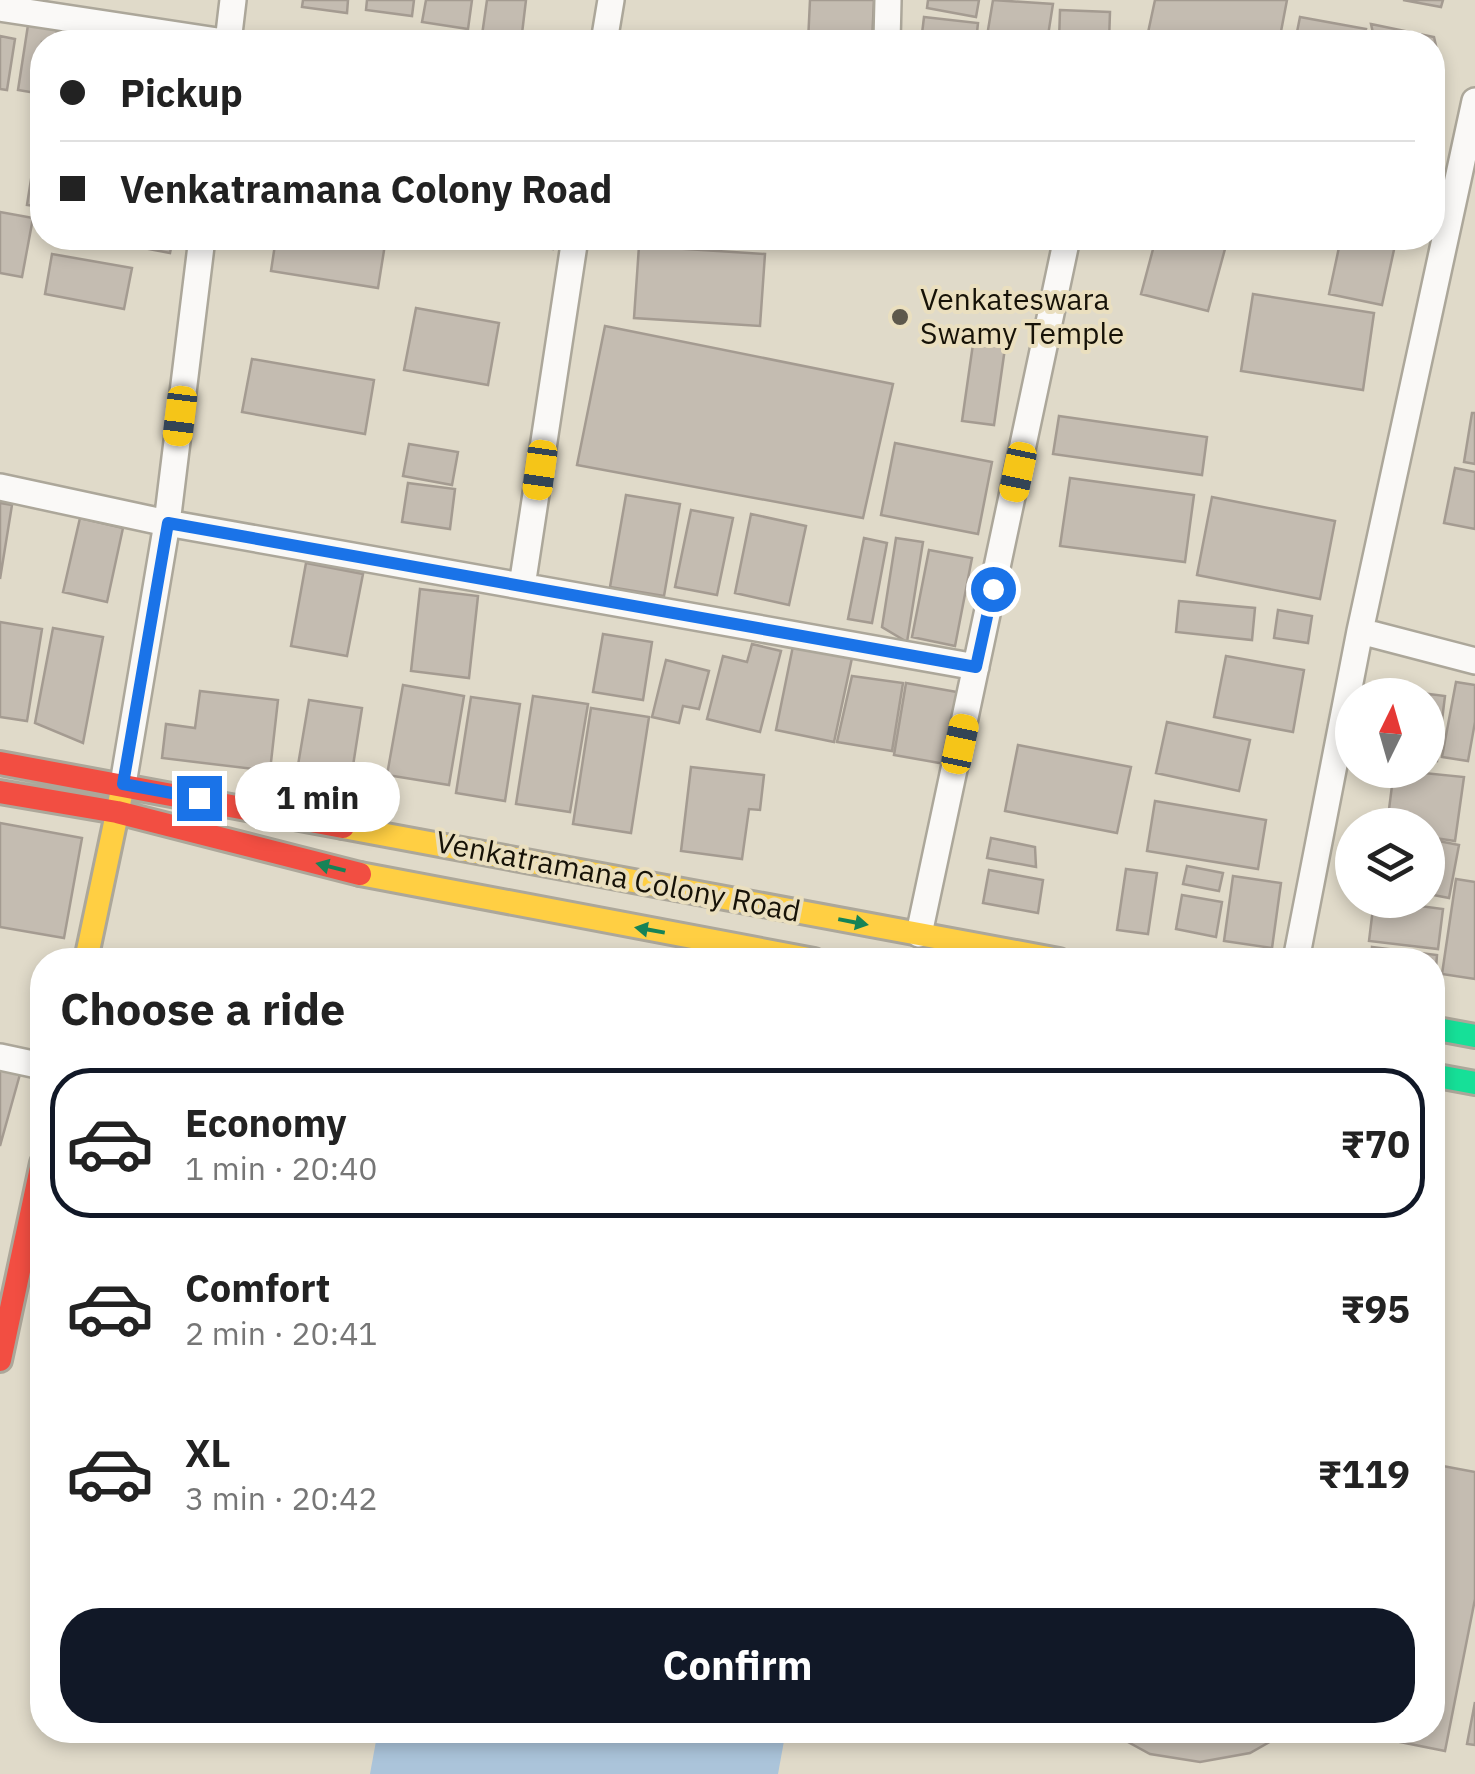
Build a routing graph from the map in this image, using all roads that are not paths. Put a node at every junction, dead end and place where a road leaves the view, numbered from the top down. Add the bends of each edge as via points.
1 (234, 0) edge
2 (610, 0) edge
3 (888, 0) edge
4 (0, 8) edge
5 (146, 30) edge
6 (228, 30) edge
7 (606, 30) edge
8 (887, 30) edge
9 (1475, 101) edge
10 (1445, 211) edge
11 (201, 250) edge
12 (572, 250) edge
13 (1064, 250) edge
14 (1435, 250) edge
15 (0, 488) edge
16 (168, 523) junction
17 (522, 586) junction
18 (1360, 631) junction
19 (1475, 661) edge
20 (976, 667) junction
21 (0, 763) edge
22 (123, 784) junction
23 (0, 792) edge
24 (116, 812) junction
25 (919, 934) junction
26 (88, 948) edge
27 (748, 948) edge
28 (994, 948) edge
29 (1298, 948) edge
30 (1445, 1030) edge
31 (1475, 1036) edge
32 (0, 1057) edge
33 (30, 1063) edge
34 (1445, 1077) edge
35 (1475, 1083) edge
36 (30, 1219) edge
37 (0, 1360) edge

1 - 6 street
2 - 7 street
3 - 8 street
4 - 5 street
9 - 10 street
11 - 16 street
12 - 17 street
13 - 20 street
14 - 18 street
15 - 16 street
16 - 17 street
16 - 22 street
17 - 20 street
18 - 19 street
18 - 29 street
20 - 25 street
21 - 22 main road, Venkatramana Colony Road
22 - 24 main road
22 -> 25 main road, Venkatramana Colony Road
23 - 24 main road
24 - 26 main road
27 -> 24 main road via 397,884
25 - 28 main road, Venkatramana Colony Road
30 - 31 main road
32 - 33 street
34 - 35 main road
36 - 37 main road

